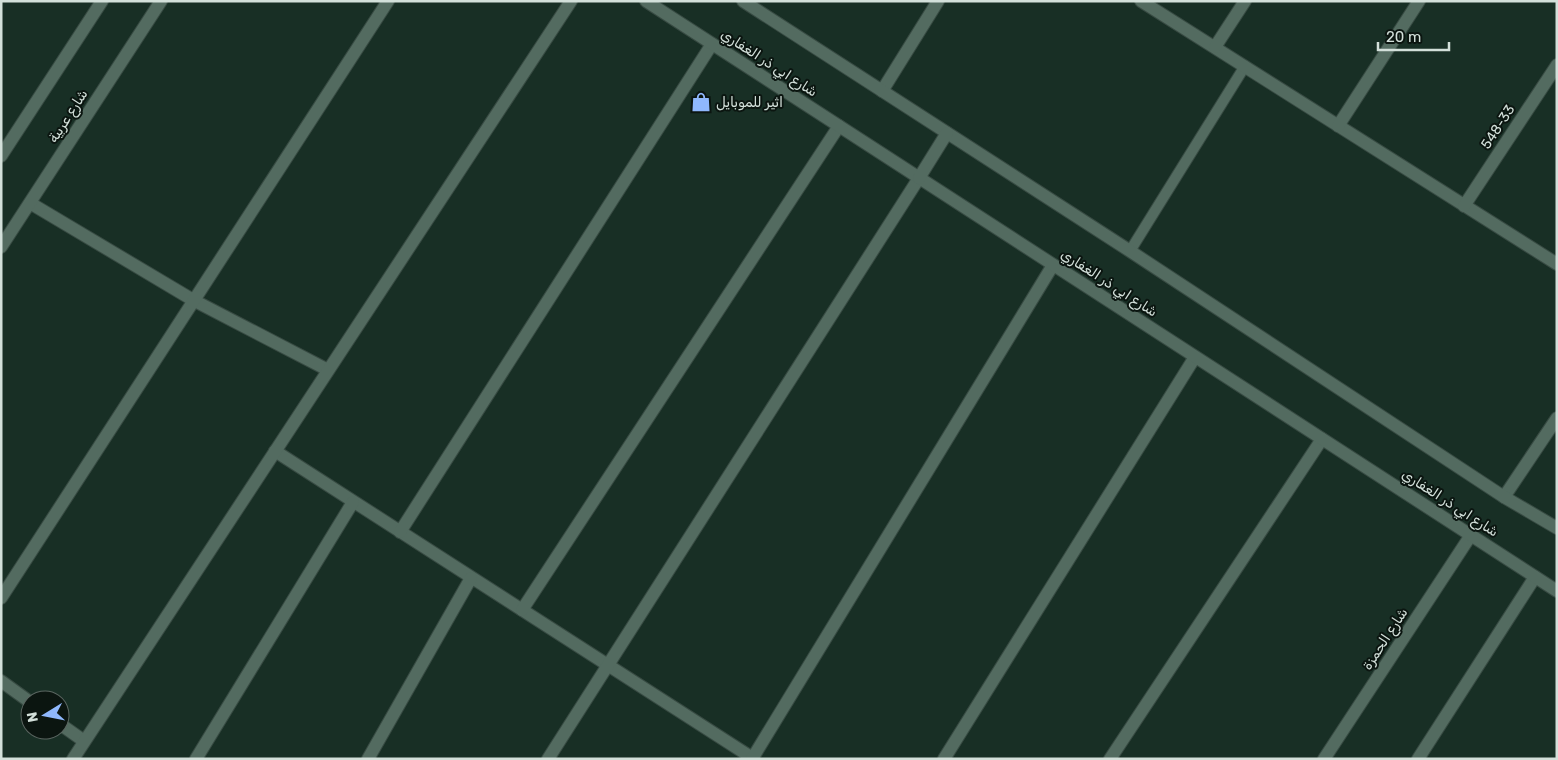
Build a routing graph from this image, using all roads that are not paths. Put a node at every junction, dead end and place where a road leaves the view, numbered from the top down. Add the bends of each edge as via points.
1 (102, 1) edge
2 (161, 1) edge
3 (388, 1) edge
4 (571, 1) edge
5 (646, 1) edge
6 (938, 1) edge
7 (1141, 1) edge
8 (1244, 1) edge
9 (1419, 1) edge
10 (746, 2) edge
11 (712, 44) junction
12 (1215, 47) junction
13 (1557, 65) edge
14 (1245, 66) junction
15 (882, 91) junction
16 (839, 126) junction
17 (1338, 126) junction
18 (947, 133) junction
19 (1, 156) edge
20 (919, 178) junction
21 (30, 203) junction
22 (1464, 206) junction
23 (1, 247) edge
24 (1130, 251) junction
25 (1557, 264) edge
26 (1053, 265) junction
27 (193, 300) junction
28 (1196, 357) junction
29 (328, 370) junction
30 (1557, 418) edge
31 (1322, 439) junction
32 (275, 451) junction
33 (1504, 498) junction
34 (353, 502) junction
35 (1557, 528) edge
36 (400, 532) junction
37 (1471, 535) junction
38 (1535, 577) junction
39 (472, 578) junction
40 (1557, 591) edge
41 (1, 598) edge
42 (522, 610) junction
43 (608, 665) junction
44 (1, 681) edge
45 (20, 695) edge
46 (70, 732) edge
47 (84, 742) junction
48 (753, 758) edge
49 (73, 759) edge
50 (196, 759) edge
51 (368, 759) edge
52 (548, 759) edge
53 (944, 759) edge
54 (1110, 759) edge
55 (1324, 759) edge
56 (1418, 759) edge

1 - 19 street
2 - 21 street, شارع عربية
3 - 27 street
4 - 29 street
5 - 11 street, شارع ابي ذر الغفاري
6 - 15 street
7 - 12 street
8 - 12 street
9 - 17 street
10 - 15 street
11 - 16 street, شارع ابي ذر الغفاري
11 - 36 street
12 - 14 street
13 - 22 street, 548-33
14 - 17 street
14 - 24 lane
15 - 18 street
16 - 20 street, شارع ابي ذر الغفاري
16 - 42 street
17 - 22 street
18 - 20 street
18 - 24 street
20 - 26 street, شارع ابي ذر الغفاري
20 - 43 street
21 - 23 street, شارع عربية
21 - 27 street
22 - 25 street
24 - 33 street
26 - 28 street, شارع ابي ذر الغفاري
26 - 48 street
27 - 29 street
27 - 41 street
28 - 31 street, شارع ابي ذر الغفاري
28 - 53 street
29 - 32 street
30 - 33 street
31 - 37 street, شارع ابي ذر الغفاري
31 - 54 street
32 - 34 street
32 - 47 street
33 - 35 street
34 - 36 street
34 - 50 street
36 - 39 street
37 - 38 street, شارع ابي ذر الغفاري
37 - 55 street, شارع الحمزة
38 - 40 street, شارع ابي ذر الغفاري
38 - 56 street
39 - 42 street
39 - 51 street
42 - 43 street
43 - 48 street
43 - 52 street
44 - 45 street
46 - 47 street
47 - 49 street

